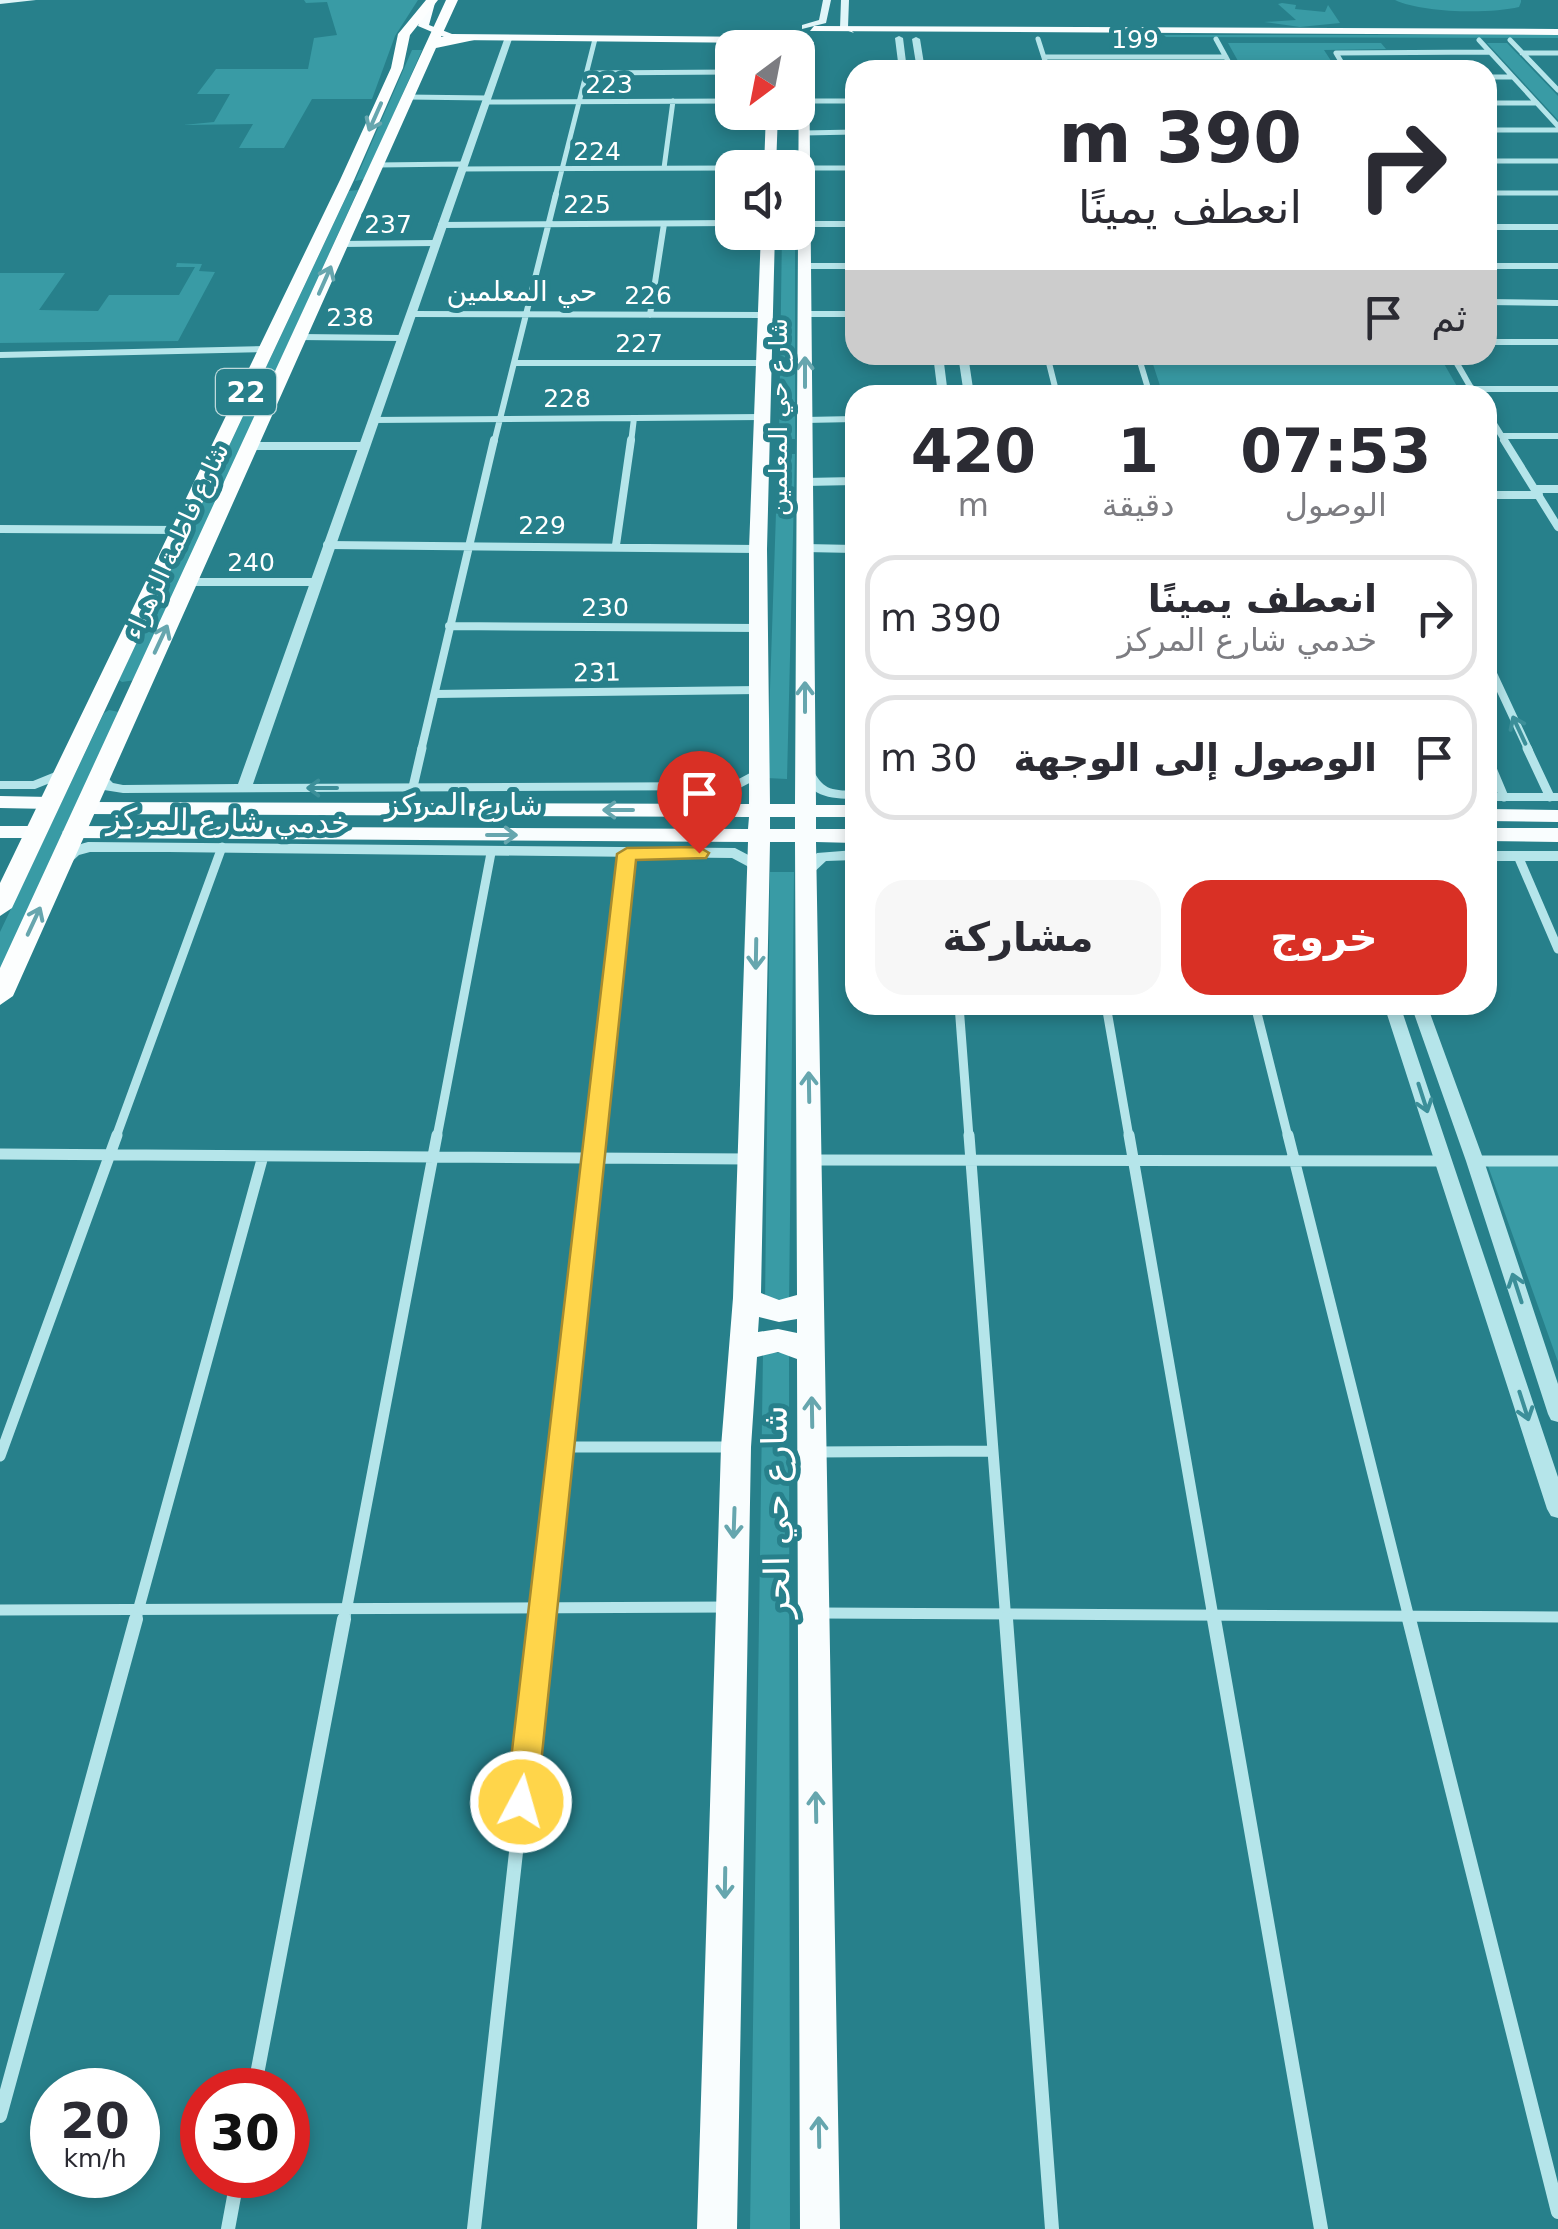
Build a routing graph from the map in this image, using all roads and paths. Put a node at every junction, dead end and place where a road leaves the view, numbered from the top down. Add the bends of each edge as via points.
1 (32, 0) edge
2 (452, 0) edge
3 (828, 0) edge
4 (845, 0) edge
5 (0, 2) edge
6 (438, 24) edge
7 (792, 26) dead end
8 (848, 29) junction
9 (773, 30) edge
10 (800, 30) edge
11 (815, 31) edge
12 (1558, 32) edge
13 (474, 34) junction
14 (815, 34) edge
15 (815, 35) edge
16 (1128, 35) junction
17 (1170, 36) junction
18 (508, 38) junction
19 (595, 38) junction
20 (1038, 39) junction
21 (1216, 39) junction
22 (1479, 40) junction
23 (1510, 40) junction
24 (1558, 40) edge
25 (715, 42) edge
26 (900, 42) junction
27 (917, 42) junction
28 (1489, 52) junction
29 (1522, 53) junction
30 (1558, 53) edge
31 (399, 56) junction
32 (1044, 56) junction
33 (1135, 57) junction
34 (1226, 57) junction
35 (902, 60) edge
36 (920, 60) edge
37 (1045, 60) edge
38 (1136, 60) edge
39 (1228, 60) edge
40 (1340, 60) edge
41 (1497, 60) edge
42 (1497, 60) edge
43 (715, 72) edge
44 (586, 73) junction
45 (1497, 77) edge
46 (1513, 77) junction
47 (1546, 78) junction
48 (1558, 78) edge
49 (1558, 90) edge
50 (407, 97) junction
51 (486, 100) junction
52 (673, 101) junction
53 (715, 101) edge
54 (815, 101) edge
55 (845, 101) edge
56 (579, 102) junction
57 (1497, 104) edge
58 (1537, 104) junction
59 (1558, 128) edge
60 (1497, 130) edge
61 (845, 132) edge
62 (804, 133) joint
63 (804, 150) edge
64 (1497, 161) edge
65 (1558, 161) edge
66 (462, 167) junction
67 (563, 168) junction
68 (664, 168) junction
69 (715, 168) edge
70 (815, 168) edge
71 (845, 168) edge
72 (371, 179) junction
73 (344, 185) junction
74 (1497, 193) edge
75 (1558, 193) edge
76 (715, 223) edge
77 (548, 224) junction
78 (664, 224) junction
79 (815, 224) edge
80 (845, 224) edge
81 (441, 226) junction
82 (1497, 227) edge
83 (1558, 227) edge
84 (341, 244) junction
85 (435, 244) junction
86 (768, 250) edge
87 (805, 250) edge
88 (805, 266) junction
89 (845, 266) edge
90 (1497, 266) edge
91 (1558, 266) edge
92 (1497, 302) edge
93 (1558, 303) edge
94 (410, 314) junction
95 (526, 314) junction
96 (805, 314) junction
97 (845, 314) edge
98 (650, 315) junction
99 (766, 315) junction
100 (299, 337) junction
101 (401, 338) junction
102 (1497, 342) edge
103 (1558, 342) edge
104 (266, 349) junction
105 (0, 356) edge
106 (514, 363) junction
107 (764, 363) junction
108 (1558, 390) edge
109 (1497, 391) edge
110 (634, 418) junction
111 (500, 419) junction
112 (372, 420) junction
113 (845, 422) edge
114 (761, 426) junction
115 (1497, 427) edge
116 (805, 428) junction
117 (1503, 436) junction
118 (1558, 436) edge
119 (249, 446) junction
120 (363, 446) junction
121 (783, 446) junction
122 (805, 456) junction
123 (761, 457) junction
124 (845, 481) edge
125 (805, 482) junction
126 (1558, 488) edge
127 (1537, 492) junction
128 (1497, 494) edge
129 (1558, 526) edge
130 (0, 529) edge
131 (180, 530) junction
132 (327, 545) junction
133 (468, 545) junction
134 (616, 545) junction
135 (805, 548) junction
136 (845, 548) edge
137 (758, 549) junction
138 (187, 582) junction
139 (314, 582) junction
140 (449, 626) junction
141 (761, 628) junction
142 (1497, 682) edge
143 (106, 684) junction
144 (140, 684) junction
145 (760, 690) junction
146 (435, 694) junction
147 (96, 706) junction
148 (130, 708) junction
149 (760, 766) junction
150 (0, 785) edge
151 (57, 787) junction
152 (244, 788) junction
153 (412, 788) junction
154 (91, 792) junction
155 (845, 794) edge
156 (1497, 797) edge
157 (502, 799) junction
158 (12, 802) edge
159 (806, 802) junction
160 (1555, 803) edge
161 (110, 808) joint
162 (845, 809) edge
163 (1497, 813) edge
164 (759, 824) junction
165 (845, 829) edge
166 (20, 835) edge
167 (1558, 835) edge
168 (1497, 836) edge
169 (433, 843) junction
170 (72, 844) junction
171 (222, 846) junction
172 (491, 853) junction
173 (627, 854) junction
174 (845, 855) edge
175 (1497, 856) edge
176 (1518, 856) junction
177 (1558, 856) edge
178 (7, 871) edge
179 (758, 872) junction
180 (806, 872) junction
181 (0, 908) edge
182 (1558, 949) edge
183 (0, 996) edge
184 (960, 1015) edge
185 (1108, 1015) edge
186 (1258, 1015) edge
187 (1395, 1015) edge
188 (1423, 1015) edge
189 (0, 1154) edge
190 (110, 1155) junction
191 (264, 1156) junction
192 (432, 1157) junction
193 (593, 1158) junction
194 (750, 1159) junction
195 (971, 1159) junction
196 (810, 1160) junction
197 (1133, 1160) junction
198 (1294, 1160) junction
199 (1444, 1160) junction
200 (1475, 1161) junction
201 (1558, 1161) edge
202 (747, 1298) junction
203 (811, 1300) junction
204 (744, 1352) junction
205 (812, 1354) junction
206 (1558, 1414) edge
207 (561, 1446) junction
208 (736, 1447) junction
209 (993, 1451) junction
210 (813, 1452) junction
211 (0, 1456) edge
212 (1558, 1510) edge
213 (543, 1608) junction
214 (732, 1608) junction
215 (346, 1609) junction
216 (0, 1610) edge
217 (139, 1610) junction
218 (814, 1613) junction
219 (1006, 1614) junction
220 (1213, 1615) junction
221 (1408, 1616) junction
222 (1558, 1616) edge
223 (258, 2068) edge
224 (0, 2116) edge
225 (234, 2198) edge
226 (1558, 2212) edge
227 (228, 2229) edge
228 (474, 2229) edge
229 (717, 2229) edge
230 (820, 2229) edge
231 (1052, 2229) edge
232 (1321, 2229) edge

1 - 5 main road
2 - 6 highway, شارع فاطمة الزهراء / 22
3 - 11 main road
4 - 8 main road
6 - 13 main road
6 - 13 highway
6 - 13 highway via 442,40
6 - 31 main road
6 - 31 highway, شارع فاطمة الزهراء / 22 via 408,26
6 - 50 highway, شارع فاطمة الزهراء / 22
7 - 10 main road
8 - 14 main road
8 - 16 main road
9 - 13 main road
12 - 17 main road
13 - 18 main road
15 - 26 main road
16 - 17 main road
16 - 20 main road
17 - 21 main road
18 - 19 main road
18 - 51 street
19 - 25 main road
19 - 44 street
20 - 27 main road
20 - 32 street
21 - 22 main road
21 - 34 street
22 - 23 main road
22 - 28 street
23 - 24 main road
23 - 29 street
26 - 27 main road
26 - 35 street
27 - 36 street
28 - 40 street via 1336,53
28 - 41 street
29 - 30 street
29 - 47 street
31 -> 73 highway, شارع فاطمة الزهراء / 22
32 - 33 street, 199
32 - 37 street
33 - 34 street, 199
33 - 38 street
34 - 39 street
42 - 46 street
43 - 44 street
44 - 56 street
45 - 46 street
46 - 58 street
47 - 48 street
47 - 49 street
50 - 51 street, 223
50 - 72 highway, شارع فاطمة الزهراء / 22
51 - 56 street, 223
51 - 66 street
52 - 53 street, 223
52 - 56 street, 223
52 - 68 street
54 - 55 street
56 - 67 street
57 - 58 street
58 - 59 street
59 - 60 street
61 - 62 street
62 - 63 main road, شارع حي المعلمين
64 - 65 street
66 - 67 street, 224
66 - 72 street, 224
66 - 81 street
67 - 68 street, 224
67 - 77 street
68 - 69 street, 224
70 - 71 street
72 - 73 highway
72 - 84 highway, شارع فاطمة الزهراء / 22
73 - 104 highway, شارع فاطمة الزهراء / 22
74 - 75 street
76 - 78 street, 225
77 - 78 street, 225
77 - 81 street, 225
77 - 95 street
78 - 98 street
79 - 80 street
81 - 85 street
82 - 83 street
84 - 85 street, 237
100 -> 84 highway, شارع فاطمة الزهراء / 22
85 - 94 street
86 - 99 main road, شارع حي المعلمين
87 - 88 main road, شارع حي المعلمين
88 - 89 street
88 - 96 main road, شارع حي المعلمين
90 - 91 street
92 - 93 street
94 - 95 street, 226
94 - 101 street
95 - 98 street, 226
95 - 106 street
96 - 97 street
116 -> 96 main road, شارع حي المعلمين
98 - 99 street, 226
99 - 107 main road, شارع حي المعلمين
100 - 101 street, 238
100 - 119 highway, شارع فاطمة الزهراء / 22
101 - 112 street
102 - 103 street
104 - 105 street
104 - 131 highway, شارع فاطمة الزهراء / 22
106 - 107 street, 227
106 - 111 street
107 - 114 main road, شارع حي المعلمين
108 - 109 street
110 - 111 street, 228
110 - 114 street, 228
110 - 134 street
111 - 112 street, 228
111 - 133 street
112 - 120 street
113 - 116 street
114 - 121 main road
114 - 123 main road, شارع حي المعلمين
115 - 117 street
116 - 121 main road
116 - 122 main road, شارع حي المعلمين
117 - 118 street
117 - 127 street
119 - 120 street
119 - 138 highway, شارع فاطمة الزهراء / 22
120 - 132 street
121 - 122 main road
121 - 123 main road
122 - 125 main road, شارع حي المعلمين
123 - 137 main road, شارع حي المعلمين
124 - 125 street
125 - 135 main road, شارع حي المعلمين
126 - 127 street
127 - 128 street
127 - 129 street
130 - 131 street
131 - 143 highway, شارع فاطمة الزهراء / 22
132 - 133 street, 229
132 - 139 street
133 - 134 street, 229
133 - 140 street
134 - 137 street, 229
135 - 136 street
159 -> 135 main road, شارع حي المعلمين
137 - 141 main road, شارع حي المعلمين
138 - 139 street, 240
144 -> 138 highway, شارع فاطمة الزهراء / 22
139 - 152 street
140 - 141 street, 230
140 - 146 street
141 - 145 main road, شارع حي المعلمين
160 -> 142 street
143 - 144 highway
143 - 147 highway, شارع فاطمة الزهراء / 22
144 - 148 highway, شارع فاطمة الزهراء / 22
145 - 146 street, 231
145 - 149 main road, شارع حي المعلمين
146 - 153 street
147 - 148 highway
147 - 151 highway, شارع فاطمة الزهراء / 22
148 - 154 highway, شارع فاطمة الزهراء / 22
149 - 157 street, خدمي شارع المركز via 756,776 736,786
149 - 164 main road, شارع حي المعلمين
150 - 151 street
151 - 158 highway
151 - 166 highway, شارع فاطمة الزهراء / 22
153 -> 152 street, خدمي شارع المركز
152 - 154 street, خدمي شارع المركز
153 - 157 street, خدمي شارع المركز
154 - 161 highway
154 - 170 highway, شارع فاطمة الزهراء / 22
155 - 159 street via 809,782
156 - 160 street
157 - 161 main road, شارع المركز
164 -> 157 main road, شارع المركز
159 - 162 main road, شارع المركز
159 - 164 main road, شارع المركز
159 - 165 main road, شارع المركز
159 - 180 main road, شارع حي الحر
160 - 163 main road
169 -> 164 main road, شارع المركز
164 - 179 main road, شارع حي الحر
166 - 178 highway, شارع فاطمة الزهراء / 22
167 - 168 main road
169 - 170 main road, شارع المركز
169 - 171 street, خدمي شارع المركز
169 - 172 street, خدمي شارع المركز
170 - 171 street, خدمي شارع المركز via 64,859 88,847
183 -> 170 highway, شارع فاطمة الزهراء / 22
171 - 190 street
172 - 173 street, خدمي شارع المركز
172 - 192 street
173 - 179 street, خدمي شارع المركز via 735,853
173 - 193 street
174 - 180 street via 822,856
175 - 176 street
176 - 177 street
176 - 182 street
178 - 181 highway, شارع فاطمة الزهراء / 22
179 -> 194 main road, شارع حي الحر
196 -> 180 main road, شارع حي الحر
184 - 195 street
185 - 197 street
186 - 198 street
187 -> 199 street
188 - 200 street
189 - 190 street
190 - 191 street
190 - 211 street
191 - 192 street
191 - 217 street
192 - 193 street
192 - 215 street
193 - 194 street
193 - 207 street
194 - 202 main road, شارع حي الحر
195 - 196 street
195 - 197 street
195 - 209 street
196 - 203 main road, شارع حي الحر
197 - 198 street
197 - 220 street
198 - 199 street
198 - 221 street
199 -> 212 street
200 - 201 street
206 -> 200 street
202 - 203 main road via 778,1311
202 - 204 main road, شارع حي الحر
203 - 205 main road, شارع حي الحر
204 - 205 main road via 774,1340
204 - 208 main road, شارع حي الحر
210 -> 205 main road, شارع حي الحر
207 - 208 street
207 - 213 street
208 -> 214 main road, شارع حي الحر
209 - 210 street
209 - 219 street
210 - 218 main road, شارع حي الحر
213 - 214 street
213 - 215 street
213 - 228 street
214 -> 229 main road, شارع حي الحر
215 - 217 street
215 - 223 street
216 - 217 street
217 - 224 street
218 - 219 street
230 -> 218 main road, شارع حي الحر
219 - 220 street
219 - 231 street
220 - 221 street
220 - 232 street
221 - 222 street
221 - 226 street
225 - 227 street

